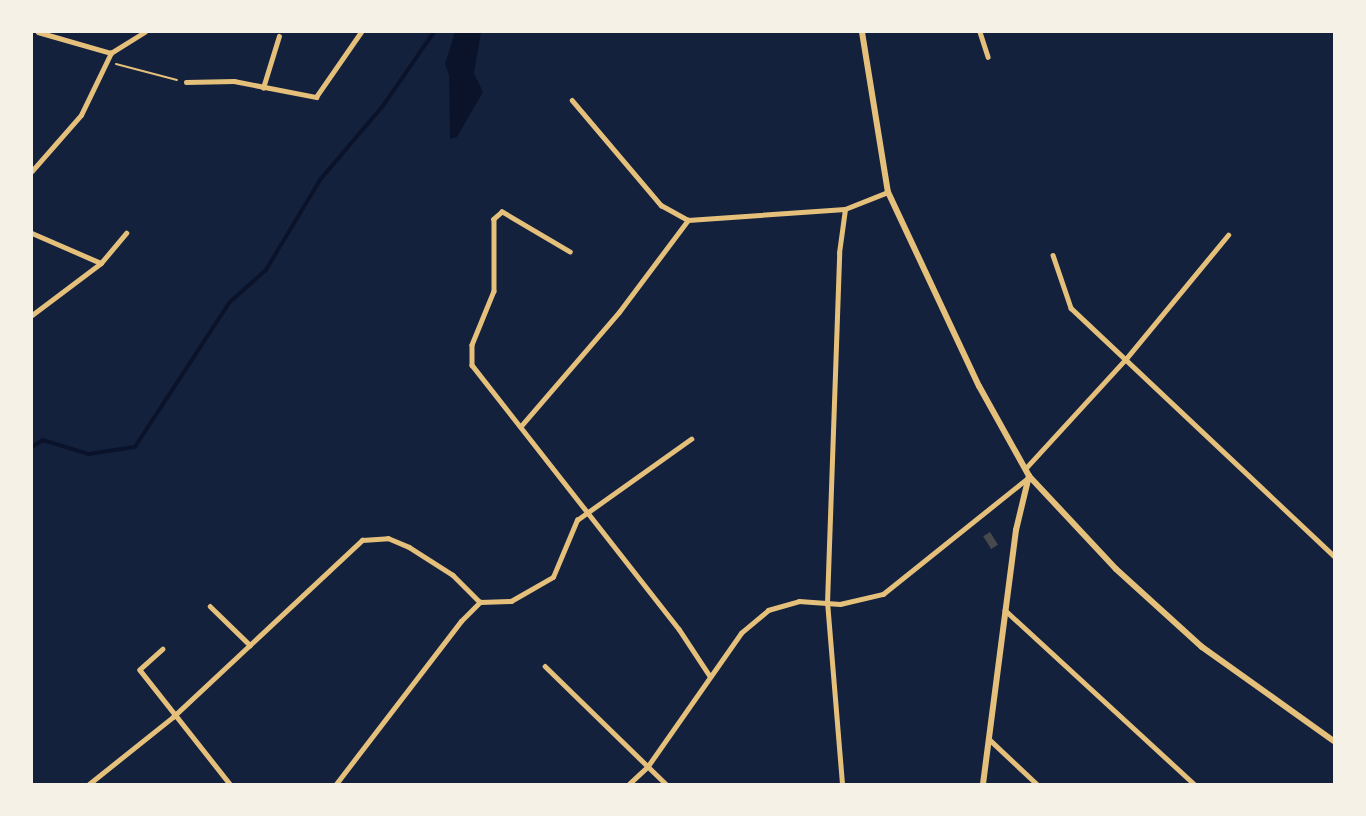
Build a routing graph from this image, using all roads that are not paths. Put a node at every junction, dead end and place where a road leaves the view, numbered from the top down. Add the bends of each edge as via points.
1 (38, 32) edge
2 (145, 32) edge
3 (360, 32) edge
4 (862, 32) edge
5 (980, 32) edge
6 (279, 36) dead end
7 (111, 53) junction
8 (988, 57) dead end
9 (186, 82) road end
10 (263, 88) junction
11 (572, 100) dead end
12 (32, 171) edge
13 (888, 192) junction
14 (845, 209) junction
15 (688, 220) junction
16 (32, 233) edge
17 (126, 233) dead end
18 (1228, 235) dead end
19 (570, 253) dead end
20 (1053, 255) dead end
21 (101, 263) junction
22 (32, 316) edge
23 (1125, 359) junction
24 (521, 426) junction
25 (691, 439) dead end
26 (1025, 469) junction
27 (1029, 476) junction
28 (589, 511) junction
29 (1335, 556) edge
30 (480, 602) junction
31 (827, 603) junction
32 (210, 606) dead end
33 (1004, 610) junction
34 (250, 645) junction
35 (163, 649) dead end
36 (545, 666) dead end
37 (710, 676) junction
38 (173, 717) junction
39 (989, 738) junction
40 (1335, 741) edge
41 (648, 766) junction
42 (89, 785) edge
43 (230, 785) edge
44 (336, 785) edge
45 (629, 785) edge
46 (666, 785) edge
47 (842, 785) edge
48 (983, 785) edge
49 (1037, 785) edge
50 (1194, 785) edge

1 - 7 street
2 - 7 street
3 - 10 street via 316,97
4 - 13 main road
5 - 8 street
6 - 10 street
7 - 12 street via 81,115
9 - 10 street via 234,81
11 - 15 street via 661,205
13 - 14 street
13 - 26 main road via 932,292
14 - 15 street
14 - 31 street via 839,253
15 - 24 street via 619,312
16 - 21 street
17 - 21 street
18 - 23 street
19 - 24 street via 502,212 494,219 494,291 470,355 478,374
20 - 23 street via 1070,308
21 - 22 street
23 - 26 street
23 - 29 street
24 - 28 street
25 - 28 street
26 - 27 main road
27 - 31 street via 883,594
27 - 33 main road
27 - 40 main road via 1116,569 1202,647
28 - 30 street via 577,520 566,539 553,577 511,601
28 - 37 street
30 - 34 street via 453,575 409,547 388,538 362,540
30 - 44 street via 460,621
31 - 37 street via 799,601 768,610 741,633
31 - 47 street
32 - 34 street
33 - 39 main road
33 - 50 street
34 - 38 street
35 - 38 street via 140,670 159,690
36 - 41 street
37 - 41 street
38 - 42 street
38 - 43 street
39 - 48 main road
39 - 49 street
41 - 45 street
41 - 46 street

